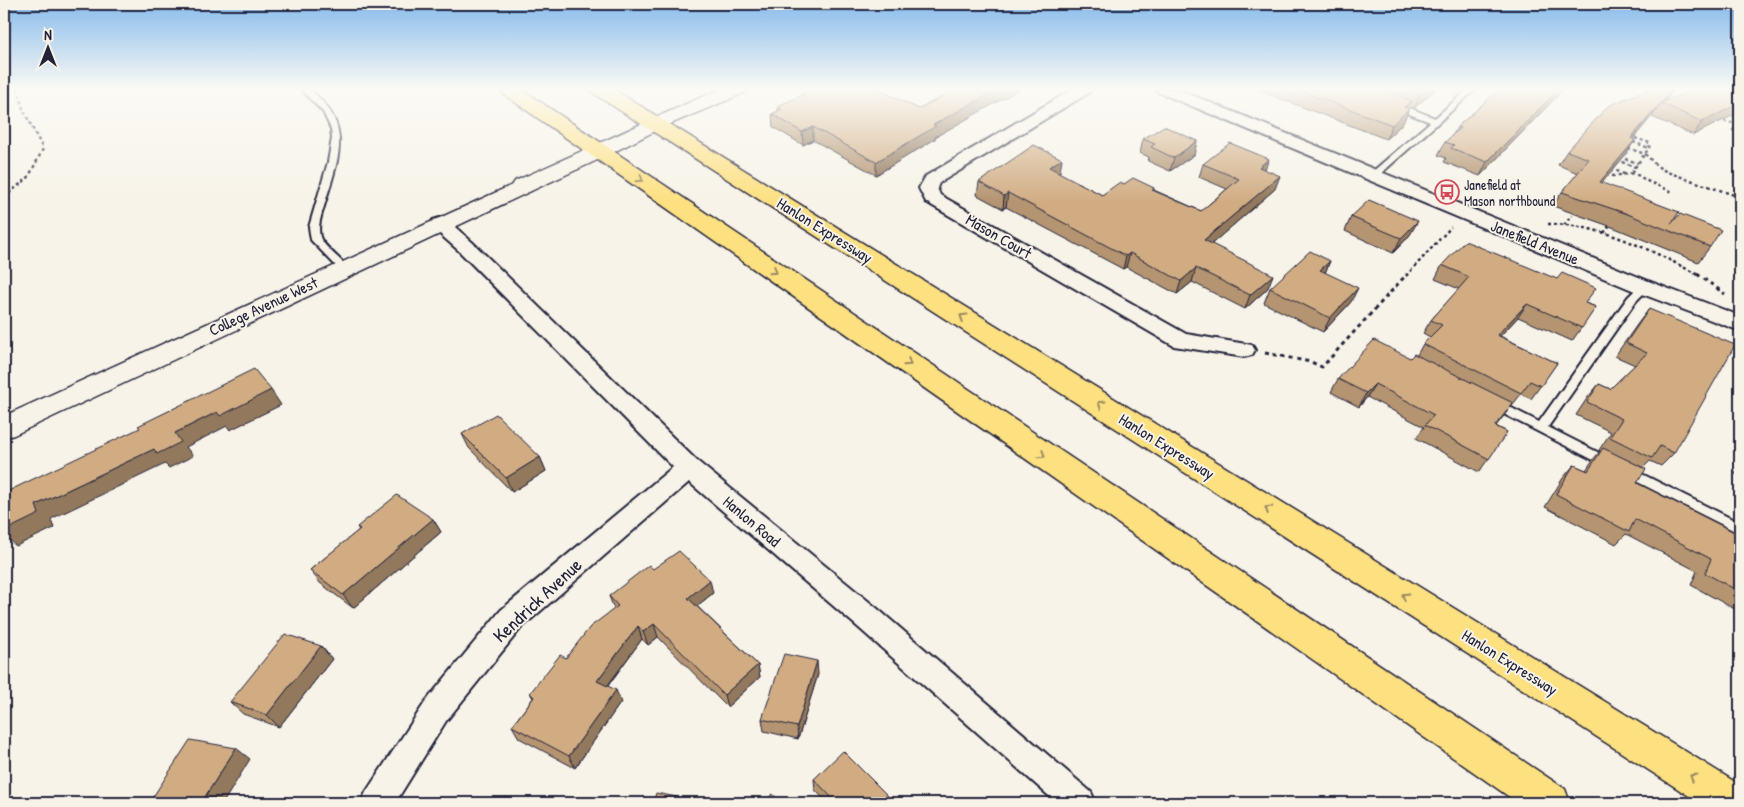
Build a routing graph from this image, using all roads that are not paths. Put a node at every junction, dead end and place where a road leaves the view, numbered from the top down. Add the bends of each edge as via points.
1 (334, 127) edge
2 (563, 127) edge
3 (649, 127) edge
4 (662, 127) edge
5 (1021, 127) edge
6 (1255, 127) edge
7 (1430, 127) edge
8 (599, 152) junction
9 (1374, 176) junction
10 (440, 224) junction
11 (343, 268) junction
12 (1644, 287) junction
13 (1740, 322) edge
14 (1244, 350) road end
15 (1486, 400) edge
16 (4, 428) edge
17 (1541, 428) junction
18 (688, 468) junction
19 (1740, 529) edge
20 (376, 803) edge
21 (1080, 803) edge
22 (1551, 803) edge
23 (1734, 803) edge

1 - 11 lane via 336,146 314,227 316,240
2 - 8 highway
3 - 8 street, College Avenue West
23 -> 4 highway, Hanlon Expressway
5 - 14 street, Mason Court via 932,180 928,188 932,198 1181,340
6 - 9 street, Janefield Avenue
7 - 9 lane
8 - 10 street, College Avenue West
8 -> 22 highway
9 - 12 street, Janefield Avenue
10 - 11 street, College Avenue West
10 - 18 street, Hanlon Road
11 - 16 street, College Avenue West
12 - 13 street, Janefield Avenue
12 - 17 lane via 1632,299
15 - 17 lane
17 - 19 lane
18 - 20 street, Kendrick Avenue via 512,619 436,710
18 - 21 street, Hanlon Road via 862,613

